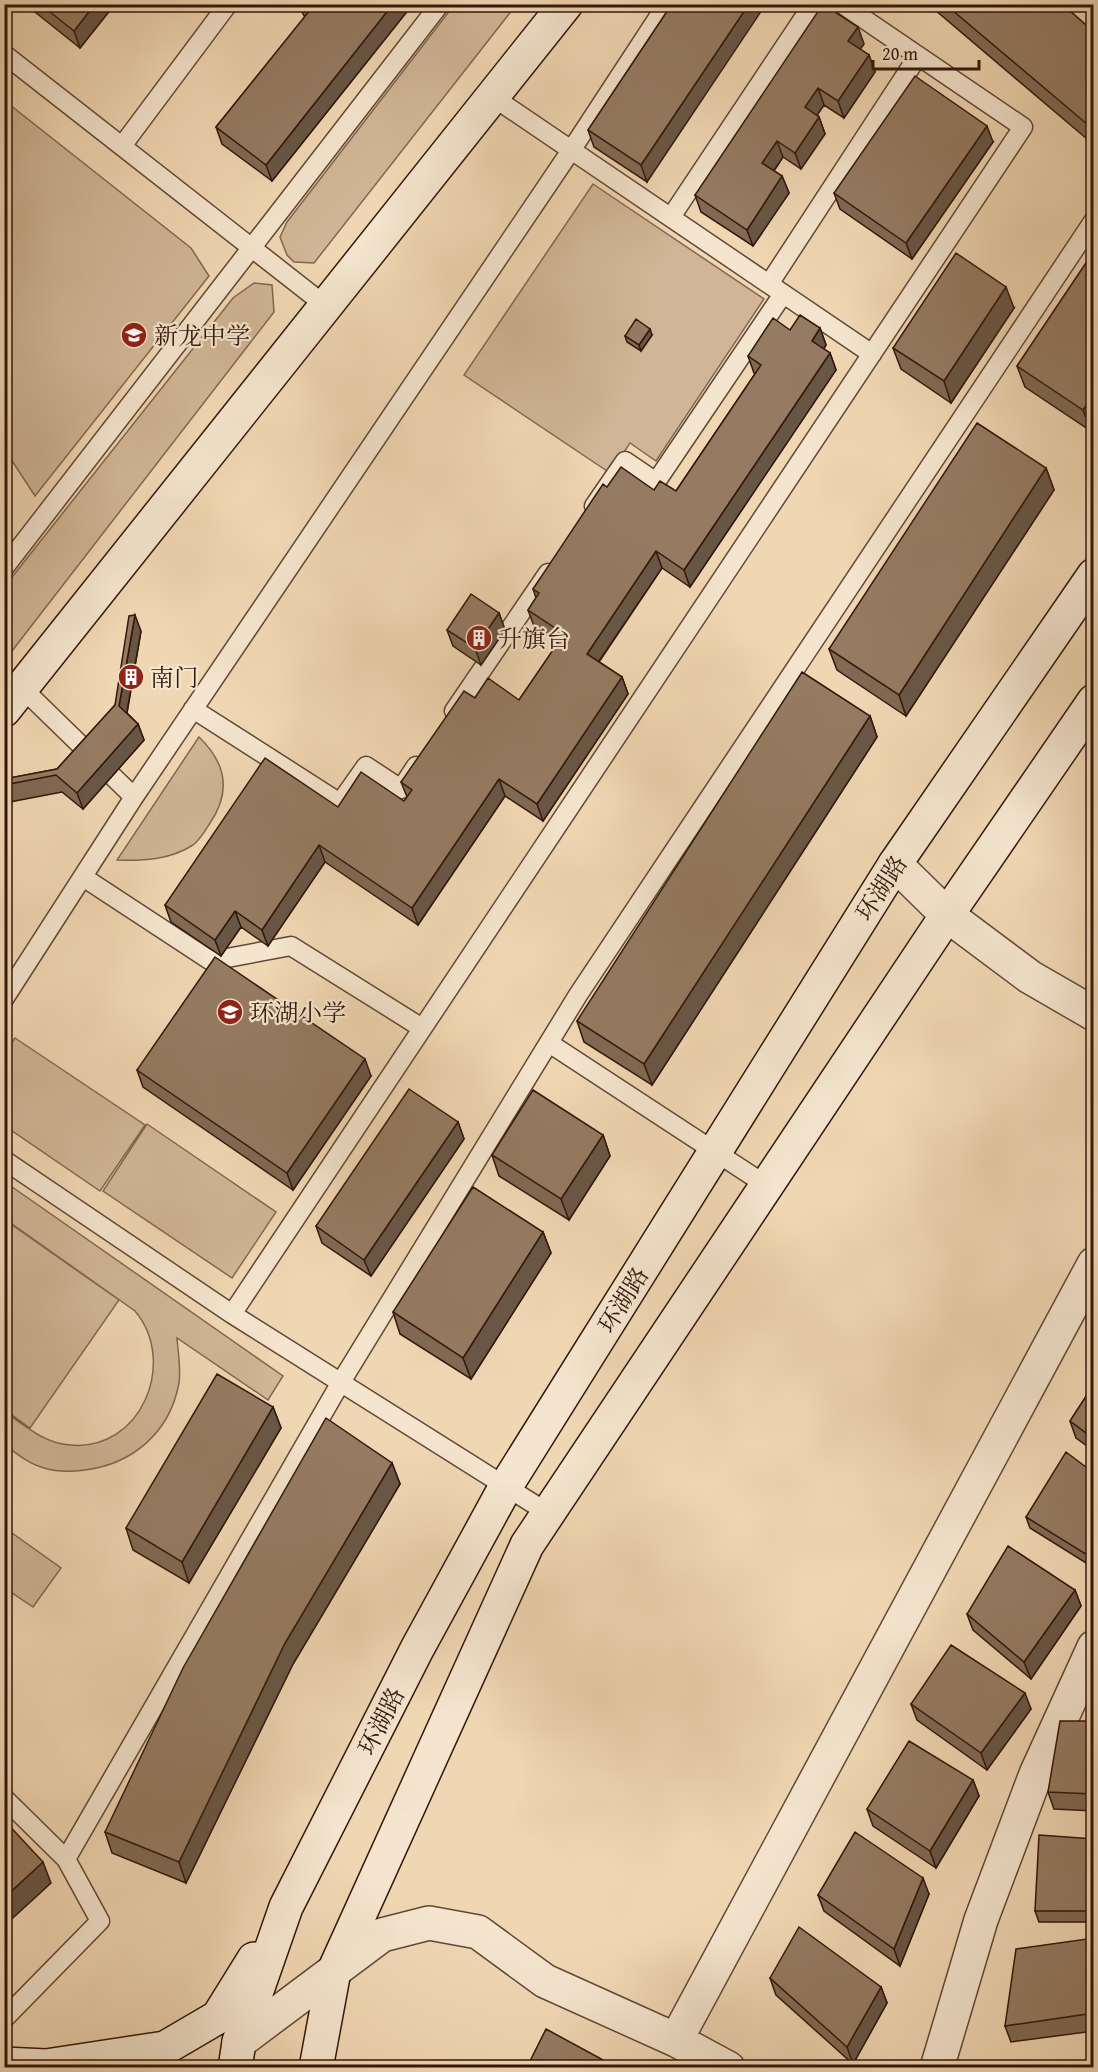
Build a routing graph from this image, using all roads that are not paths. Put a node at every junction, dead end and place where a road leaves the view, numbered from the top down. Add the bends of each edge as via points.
1 (228, 4) edge
2 (440, 4) edge
3 (566, 4) edge
4 (667, 4) edge
5 (813, 4) edge
6 (842, 4) edge
7 (4, 54) edge
8 (918, 56) junction
9 (493, 97) junction
10 (122, 146) junction
11 (571, 150) junction
12 (671, 217) junction
13 (1094, 220) edge
14 (251, 247) junction
15 (776, 289) junction
16 (327, 306) junction
17 (872, 354) junction
18 (585, 519) edge
19 (559, 557) edge
20 (4, 568) edge
21 (1094, 575) edge
22 (13, 699) edge
23 (1094, 701) edge
24 (193, 709) junction
25 (447, 722) edge
26 (427, 751) edge
27 (134, 797) junction
28 (895, 864) junction
29 (83, 877) junction
30 (947, 915) junction
31 (4, 999) edge
32 (1094, 1014) edge
33 (422, 1028) junction
34 (549, 1043) junction
35 (715, 1152) junction
36 (4, 1160) edge
37 (766, 1185) junction
38 (1094, 1264) edge
39 (232, 1314) junction
40 (340, 1382) junction
41 (506, 1486) junction
42 (548, 1513) junction
43 (1094, 1647) edge
44 (4, 1798) edge
45 (66, 1859) junction
46 (286, 1907) junction
47 (334, 1971) junction
48 (4, 2019) edge
49 (676, 2040) junction
50 (237, 2055) edge
51 (4, 2064) edge
52 (316, 2067) edge
53 (728, 2067) edge
54 (937, 2067) edge

1 - 10 lane
2 - 14 lane
3 - 9 street
4 - 11 lane
5 - 12 lane
6 - 8 lane
7 - 10 lane
8 - 15 lane
8 - 17 lane via 1023,127
9 - 11 lane
9 - 16 street
10 - 14 lane
11 - 12 lane
11 - 24 lane
12 - 15 lane
13 - 34 lane
14 - 16 lane
14 - 20 lane
15 - 17 lane
15 - 18 lane via 656,482 625,461
16 - 22 street
17 - 33 lane
19 - 25 lane
21 - 28 street, 环湖路
22 - 27 lane
23 - 30 street
24 - 26 lane via 340,803 366,766 400,789
24 - 27 lane
27 - 29 lane
28 - 30 street
28 - 35 street, 环湖路
29 - 31 lane
29 - 33 lane via 211,961 291,946
30 - 32 street via 1030,977
30 - 37 street
33 - 39 lane
34 - 35 lane
34 - 40 lane
35 - 37 lane
35 - 41 street, 环湖路
36 - 39 lane
37 - 42 street
38 - 49 street
39 - 40 lane
40 - 41 lane
40 - 45 lane
41 - 42 lane
41 - 46 street, 环湖路 via 417,1649
42 - 47 street via 527,1545
43 - 54 street via 1036,1774 981,1920
44 - 45 lane
45 - 48 lane via 100,1920
46 - 50 street, 环湖路
46 - 51 street via 218,2017 165,2048 46,2066
47 - 49 street via 382,1935 429,1923 478,1932 545,1981
47 - 50 street
47 - 52 street
49 - 53 street

